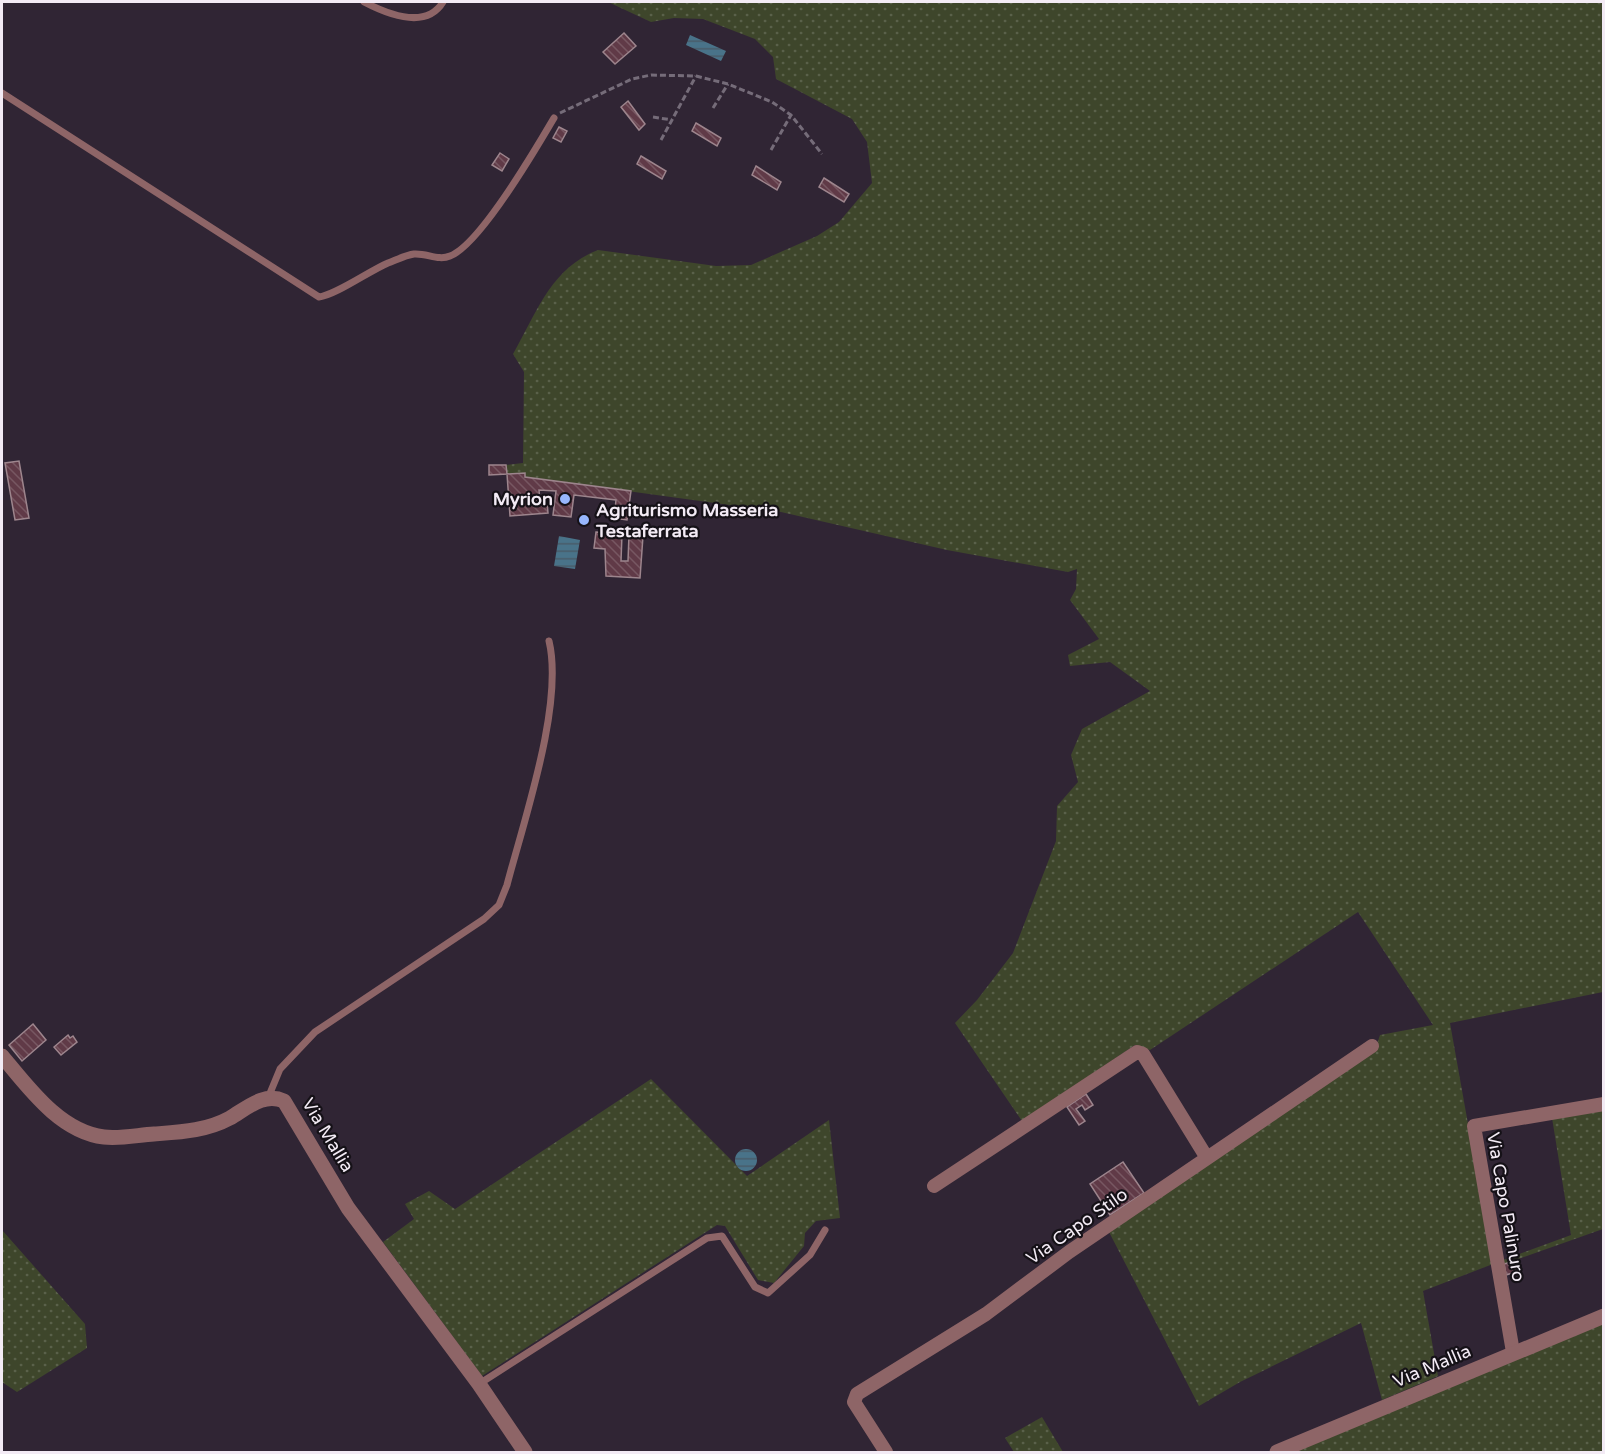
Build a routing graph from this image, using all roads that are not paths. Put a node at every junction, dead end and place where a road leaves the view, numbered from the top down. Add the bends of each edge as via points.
1 (364, 2) edge
2 (443, 2) edge
3 (2, 93) edge
4 (554, 118) road end
5 (549, 641) dead end
6 (1372, 1046) dead end
7 (2, 1056) edge
8 (268, 1098) junction
9 (1604, 1104) edge
10 (1208, 1158) junction
11 (934, 1186) dead end
12 (825, 1230) dead end
13 (1604, 1316) edge
14 (1513, 1352) junction
15 (478, 1384) junction
16 (525, 1452) edge
17 (886, 1452) edge
18 (1276, 1452) edge

1 - 2 lane via 397,16 421,18 432,15
3 - 4 lane via 319,297 414,254 438,258 452,255 468,242 515,183
5 - 8 lane via 553,673 545,735 499,905 484,919 315,1032 280,1069
6 - 10 street, Via Capo Stilo
7 - 8 street via 59,1116 77,1129 106,1137 205,1129
8 - 15 street, Via Mallia via 278,1098 290,1107 348,1208
9 - 14 street, Via Capo Palinuro via 1474,1126
10 - 11 street via 1143,1054 1137,1052
10 - 17 street, Via Capo Stilo via 1069,1252 986,1314 857,1394 854,1402
12 - 15 lane via 810,1256 768,1293 755,1287 722,1236 707,1238
13 - 14 street, Via Mallia
14 - 18 street, Via Mallia
15 - 16 street, Via Mallia

